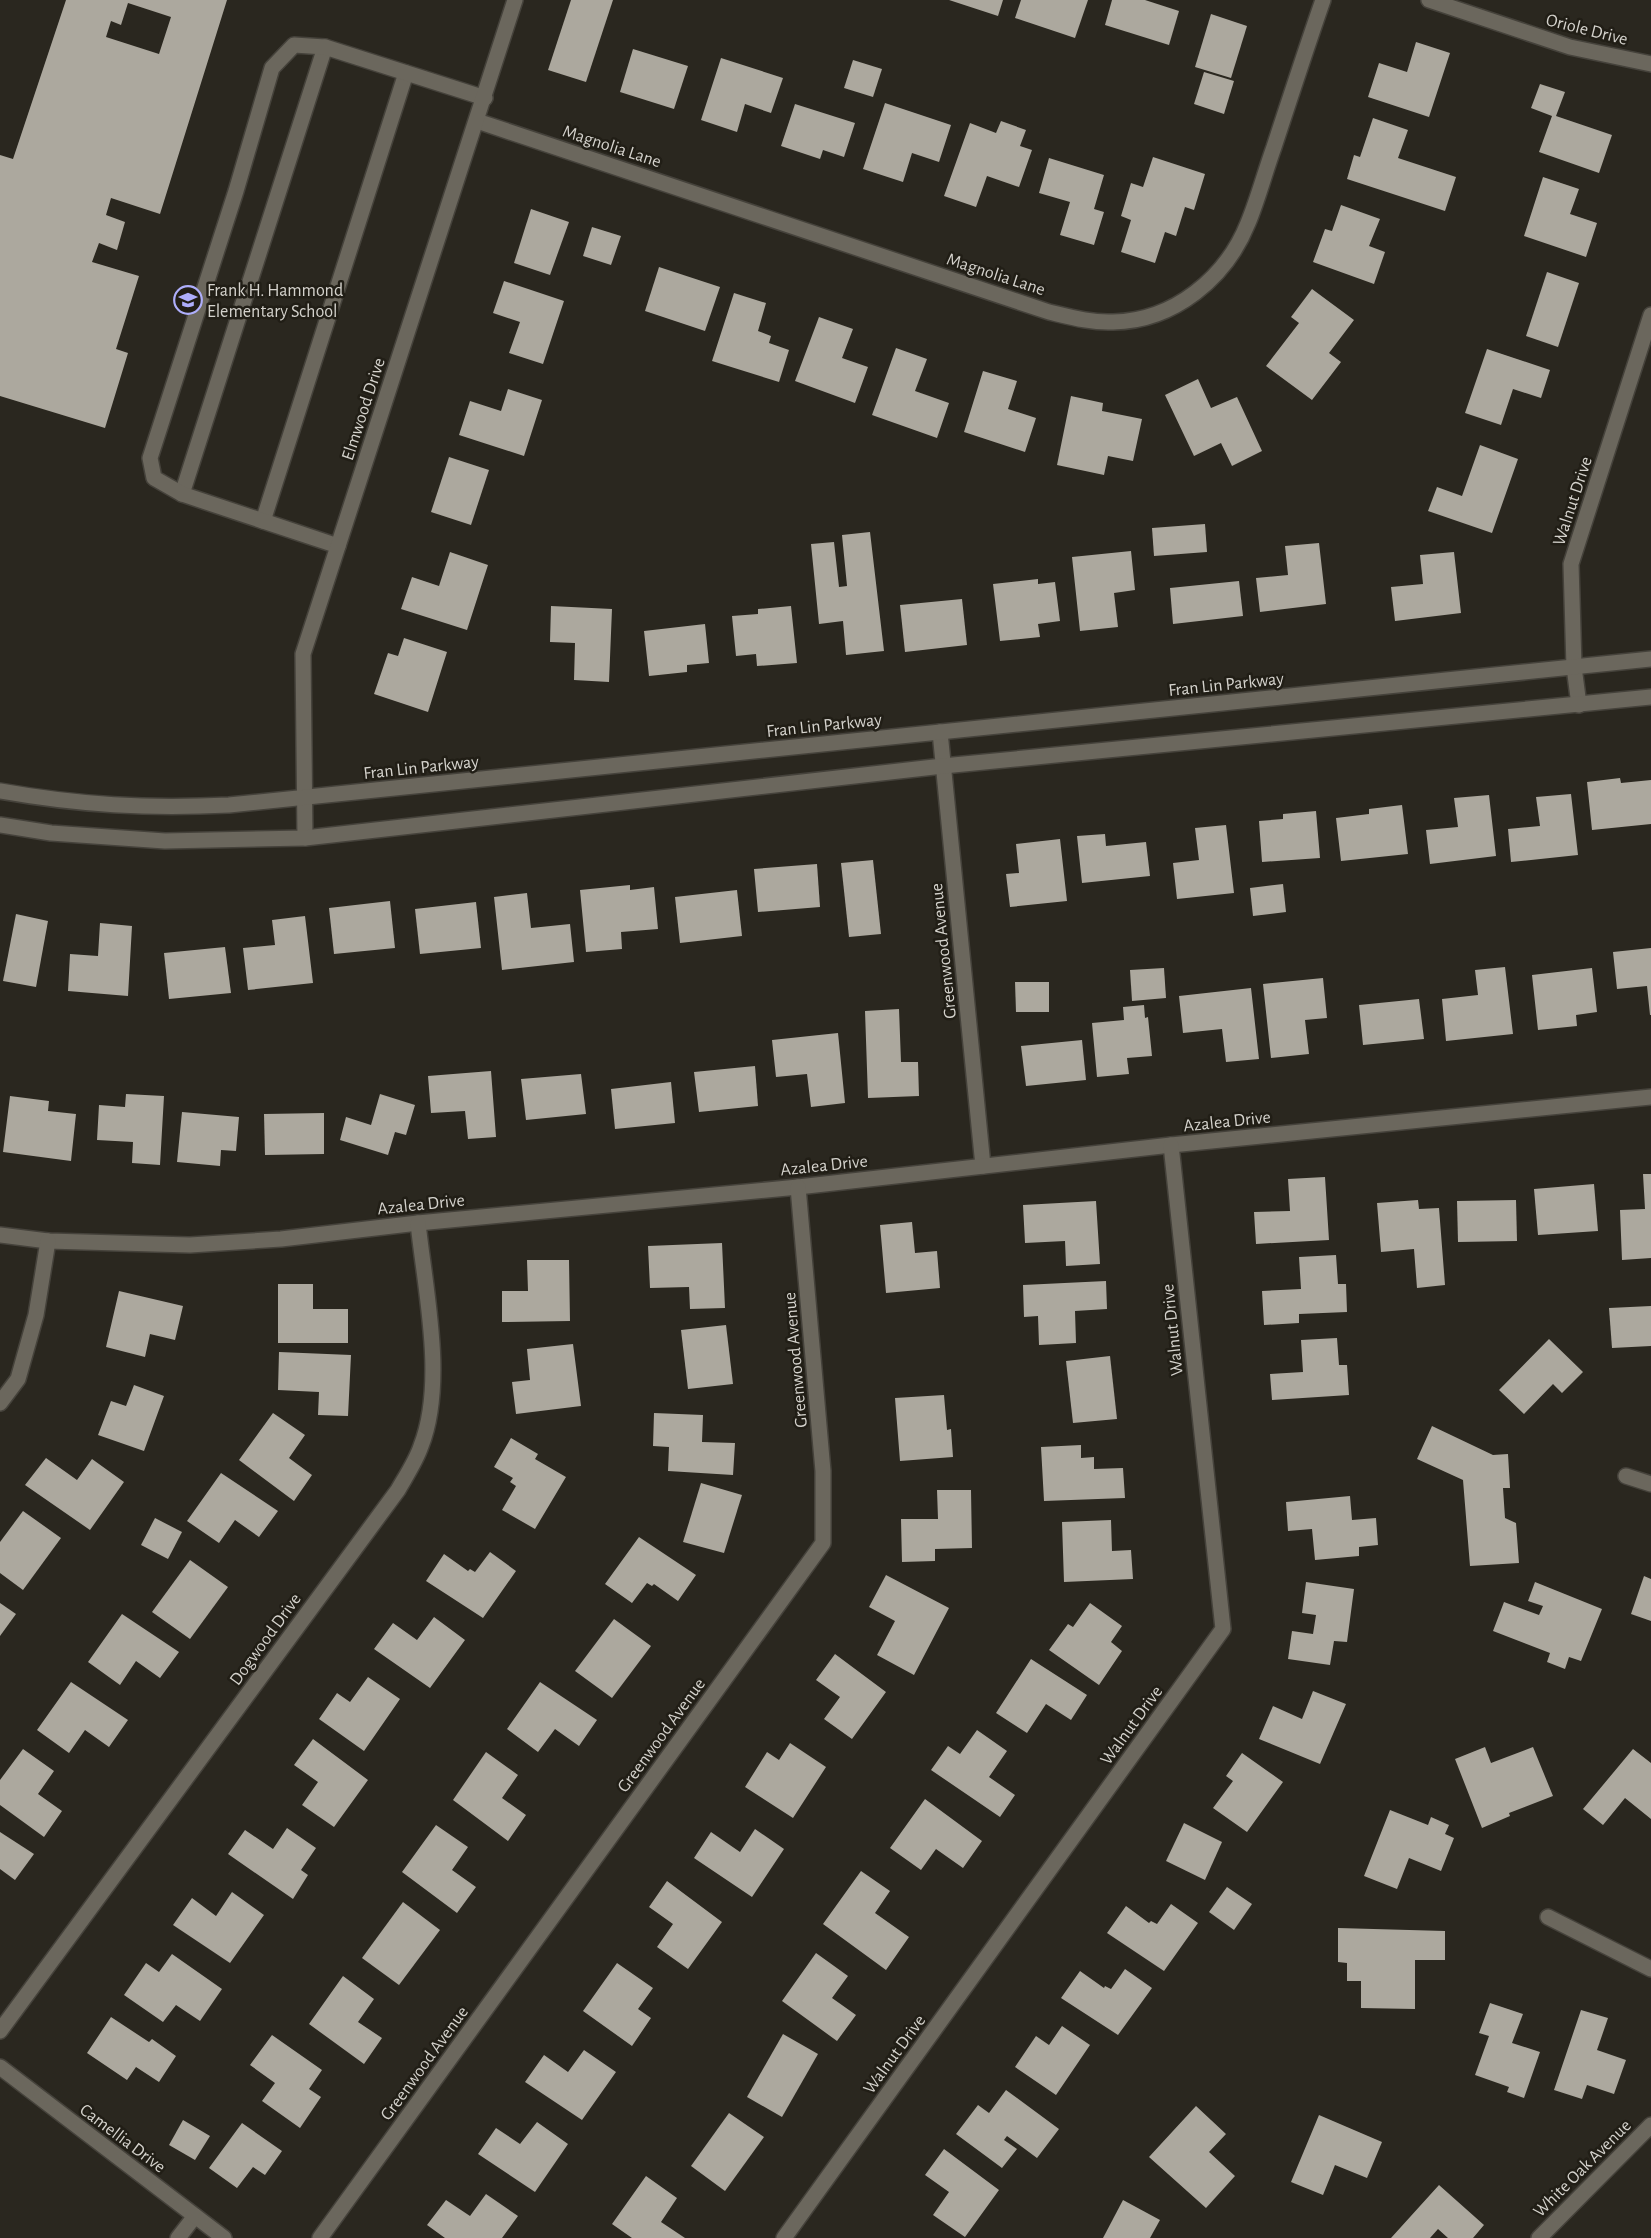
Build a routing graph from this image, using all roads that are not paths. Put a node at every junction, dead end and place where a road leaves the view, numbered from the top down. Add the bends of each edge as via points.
1 (515, 0) edge
2 (1323, 0) edge
3 (1429, 0) edge
4 (325, 47) junction
5 (1651, 64) edge
6 (406, 73) junction
7 (484, 98) junction
8 (477, 121) junction
9 (1651, 315) edge
10 (182, 494) junction
11 (263, 521) junction
12 (338, 546) junction
13 (1651, 658) edge
14 (1574, 667) junction
15 (1651, 697) edge
16 (1578, 705) junction
17 (940, 732) junction
18 (943, 766) junction
19 (0, 791) edge
20 (304, 798) junction
21 (0, 825) edge
22 (305, 838) junction
23 (1651, 1097) edge
24 (1171, 1145) junction
25 (983, 1166) junction
26 (798, 1187) junction
27 (418, 1223) junction
28 (0, 1235) edge
29 (48, 1241) junction
30 (0, 1403) edge
31 (1626, 1476) dead end
32 (1651, 1484) edge
33 (1548, 1917) dead end
34 (1651, 1969) edge
35 (0, 2031) edge
36 (0, 2068) edge
37 (1651, 2125) edge
38 (194, 2216) junction
39 (178, 2238) edge
40 (224, 2238) edge
41 (320, 2238) edge
42 (784, 2238) edge
43 (1539, 2238) edge

1 - 7 street, Elmwood Drive
2 - 8 street, Magnolia Lane via 1248,224 1221,270 1199,291 1171,308 1142,319 1113,322 1081,320 1050,312
3 - 5 street, Oriole Drive via 1570,47
4 - 6 street
4 - 10 street
4 - 10 street via 294,45 272,68 150,458 154,478
6 - 7 street
6 - 11 street
7 - 8 street, Elmwood Drive
8 - 12 street, Elmwood Drive
9 - 14 street, Walnut Drive via 1571,564
10 - 11 street
11 - 12 street
12 - 20 street, Elmwood Drive via 303,654
13 - 14 street, Fran Lin Parkway
14 - 16 street, Walnut Drive
14 - 17 street, Fran Lin Parkway
15 - 16 street
16 - 18 street
17 - 18 street, Greenwood Avenue
17 - 20 street, Fran Lin Parkway
18 - 22 street
18 - 25 street, Greenwood Avenue
19 - 20 street, Fran Lin Parkway via 66,802 163,808
20 - 22 street, Elmwood Drive
21 - 22 street via 51,833 157,841
23 - 24 street, Azalea Drive
24 - 25 street, Azalea Drive
24 - 42 street, Walnut Drive via 1223,1629
25 - 26 street, Azalea Drive
26 - 27 street, Azalea Drive
26 - 41 street, Greenwood Avenue via 824,1470 823,1543
27 - 29 street, Azalea Drive via 280,1240 190,1245
27 - 35 street, Dogwood Drive via 433,1362 430,1412 422,1446 412,1466 398,1490
28 - 29 street, Azalea Drive
29 - 30 street via 36,1315 18,1379
31 - 32 street
33 - 34 street
36 - 38 street, Camellia Drive
37 - 43 street, White Oak Avenue
38 - 39 street
38 - 40 street, Camellia Drive

